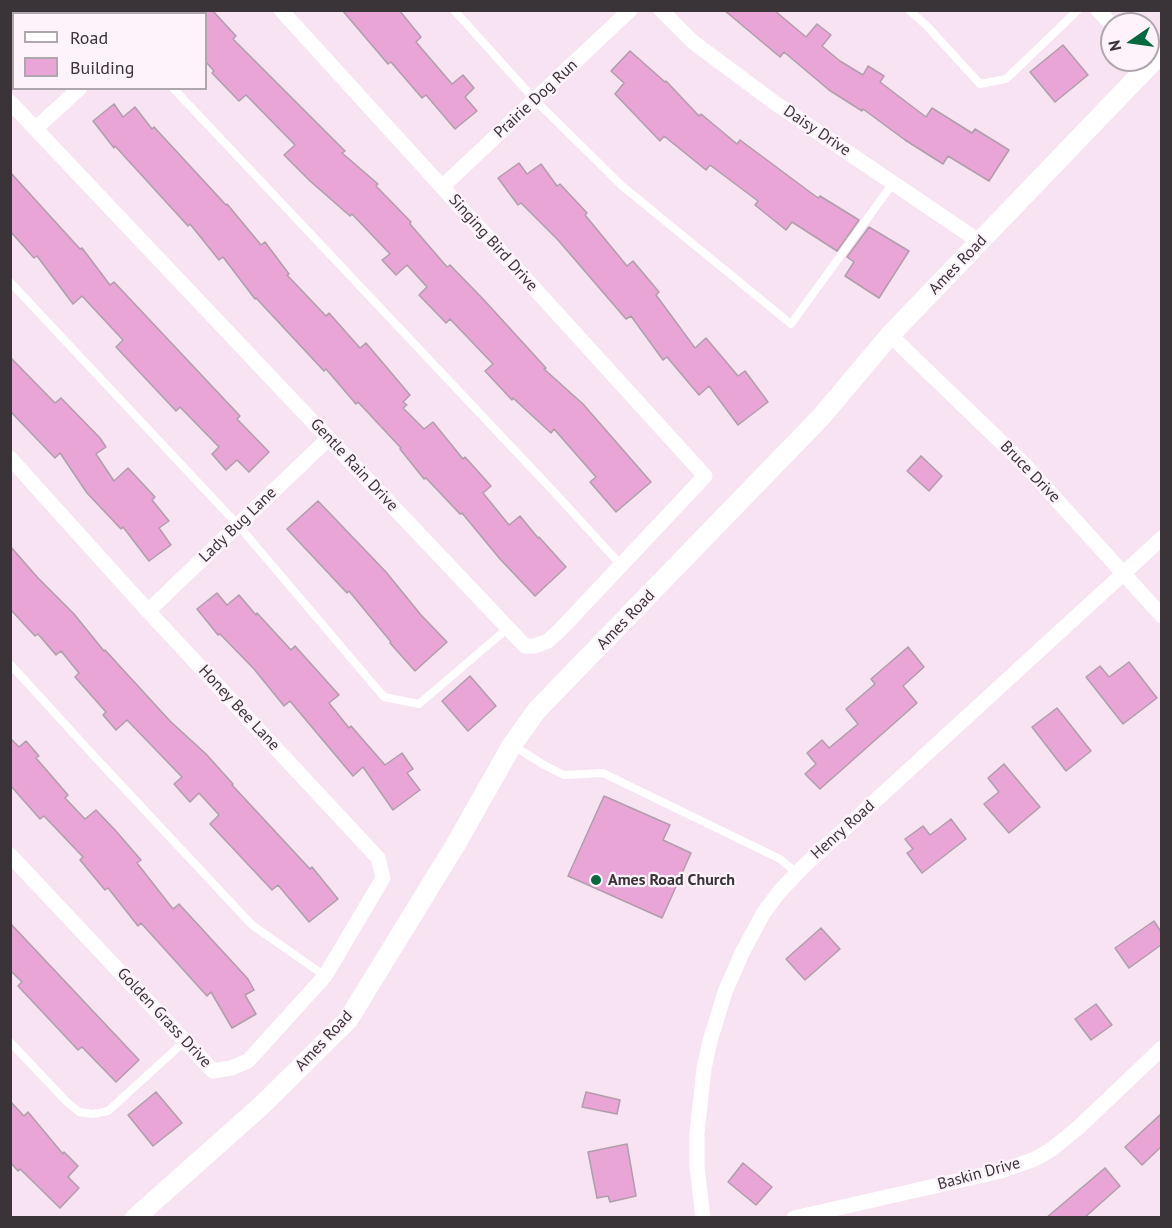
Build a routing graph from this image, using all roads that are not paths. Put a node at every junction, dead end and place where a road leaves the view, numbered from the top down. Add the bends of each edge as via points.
1 (281, 10) edge
2 (454, 10) edge
3 (630, 10) edge
4 (661, 10) edge
5 (909, 10) edge
6 (1078, 10) edge
7 (1140, 72) edge
8 (78, 90) edge
9 (175, 90) edge
10 (535, 100) junction
11 (10, 102) edge
12 (35, 129) junction
13 (893, 183) junction
14 (442, 187) junction
15 (980, 242) junction
16 (10, 282) edge
17 (890, 335) junction
18 (329, 438) junction
19 (10, 458) edge
20 (705, 476) joint
21 (238, 525) junction
22 (1161, 538) edge
23 (621, 565) junction
24 (1123, 574) junction
25 (148, 611) junction
26 (1161, 616) edge
27 (508, 628) junction
28 (10, 664) edge
29 (512, 745) junction
30 (10, 855) edge
31 (797, 873) junction
32 (325, 976) junction
33 (185, 1041) junction
34 (10, 1042) edge
35 (1161, 1048) edge
36 (135, 1218) edge
37 (703, 1218) edge
38 (794, 1218) edge

1 - 14 street, Singing Bird Drive
2 - 10 lane
3 - 10 street, Prairie Dog Run
4 - 13 street, Daisy Drive via 693,42
5 - 6 lane via 980,84 1006,79
7 - 15 street, Ames Road
8 - 12 street
9 - 23 lane
10 - 13 lane via 621,185 791,324
10 - 14 street, Prairie Dog Run
11 - 12 street, Gentle Rain Drive
12 - 18 street, Gentle Rain Drive
13 - 15 street, Daisy Drive
14 - 20 street, Singing Bird Drive
15 - 17 street, Ames Road
16 - 21 lane
17 - 24 street, Bruce Drive via 1025,465
17 - 29 street, Ames Road via 821,417 537,711
18 - 21 street, Lady Bug Lane
18 - 27 street, Gentle Rain Drive
19 - 25 street, Honey Bee Lane
20 - 23 street, Gentle Rain Drive
21 - 25 street, Lady Bug Lane
21 - 27 lane via 384,697 419,704
22 - 24 street, Henry Road
23 - 27 street, Gentle Rain Drive via 548,641 525,646
24 - 26 street, Bruce Drive
24 - 31 street, Henry Road
25 - 32 street, Honey Bee Lane via 378,858 383,878
28 - 32 lane via 252,925
29 - 31 lane via 564,775 603,772 780,859
29 - 36 street, Ames Road via 348,1020 261,1106
30 - 33 street, Golden Grass Drive
31 - 37 street, Henry Road via 764,912 742,953 710,1041 696,1133
32 - 33 street, Golden Grass Drive via 248,1061 213,1071
33 - 34 lane via 108,1111 93,1114 79,1112 66,1101
35 - 38 street, Baskin Drive via 1079,1127 1035,1159 1001,1171

